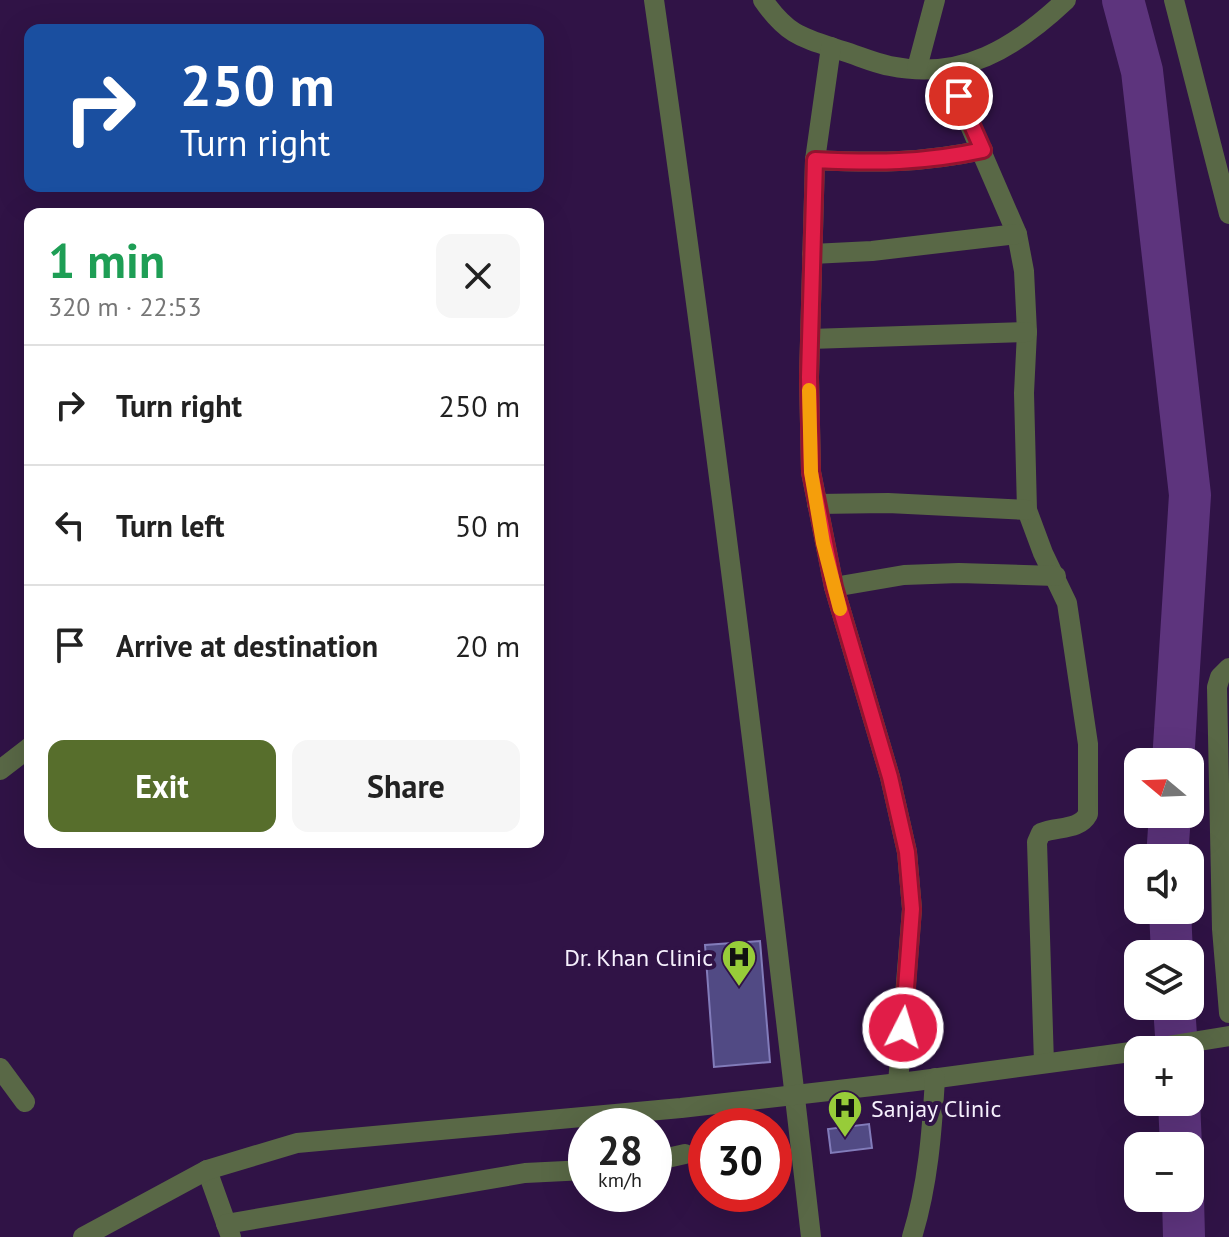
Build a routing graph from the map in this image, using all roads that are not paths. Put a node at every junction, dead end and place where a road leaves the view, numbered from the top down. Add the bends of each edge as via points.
1 (654, 0) edge
2 (763, 0) edge
3 (935, 0) edge
4 (1066, 0) edge
5 (1174, 0) edge
6 (1046, 8) edge
7 (831, 47) junction
8 (917, 68) junction
9 (946, 70) junction
10 (983, 150) junction
11 (815, 160) junction
12 (1229, 214) edge
13 (1017, 234) junction
14 (812, 254) junction
15 (1027, 332) junction
16 (810, 339) junction
17 (817, 504) junction
18 (1027, 510) junction
19 (1056, 576) junction
20 (834, 587) junction
21 (1229, 668) edge
22 (24, 752) edge
23 (0, 770) edge
24 (1229, 1013) edge
25 (1124, 1052) edge
26 (1044, 1063) junction
27 (0, 1068) edge
28 (935, 1078) junction
29 (898, 1083) junction
30 (794, 1094) junction
31 (25, 1102) dead end
32 (685, 1154) dead end
33 (672, 1157) edge
34 (207, 1170) junction
35 (568, 1171) edge
36 (228, 1231) edge
37 (810, 1234) edge
38 (83, 1237) edge
39 (790, 1237) edge
40 (912, 1237) edge

1 - 30 street via 692,262
2 - 7 street via 777,21 801,38
3 - 8 street
4 - 6 street
5 - 12 street
6 - 9 street via 1002,51
7 - 8 street via 891,66
7 - 11 street
8 - 9 street
9 - 10 street
10 - 11 street via 893,164
10 - 13 street
11 - 14 street
13 - 14 street
13 - 15 street
14 - 16 street
15 - 16 street
15 - 18 street
16 - 17 street via 811,472
17 - 18 street
17 - 20 street
18 - 19 street
19 - 20 street via 904,575
19 - 26 street via 1067,603 1083,698 1089,799 1084,821 1052,828 1037,842
20 - 29 street via 907,852 912,909
21 - 24 street via 1220,677 1217,701
22 - 23 street
25 - 26 street
26 - 28 street
27 - 31 street
28 - 29 street
28 - 40 street via 931,1155
29 - 30 street
30 - 34 street via 297,1143
30 - 37 street
32 - 33 street
34 - 36 street
34 - 38 street
35 - 36 street via 525,1173
37 - 39 street

